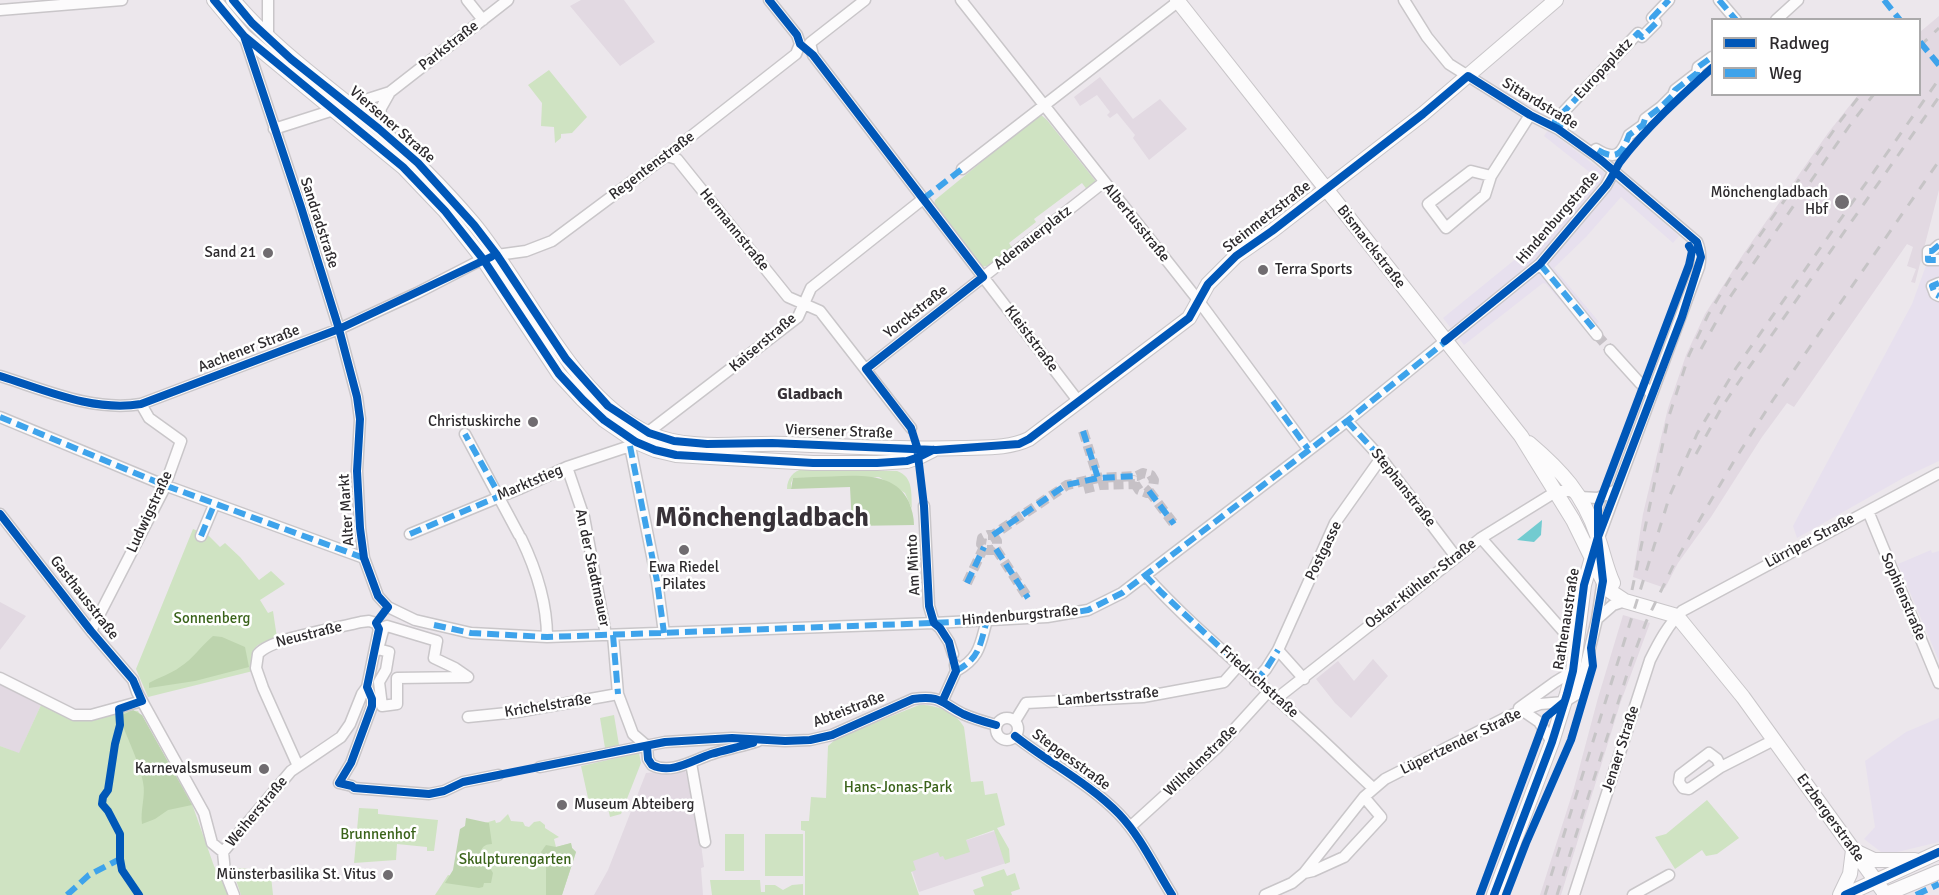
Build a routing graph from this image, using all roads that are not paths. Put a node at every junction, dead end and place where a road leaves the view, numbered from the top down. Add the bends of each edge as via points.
1 (122, 0) edge
2 (214, 0) edge
3 (233, 0) edge
4 (268, 0) edge
5 (467, 0) edge
6 (508, 0) edge
7 (769, 0) edge
8 (866, 0) edge
9 (961, 0) edge
10 (1178, 0) edge
11 (1404, 0) edge
12 (1556, 0) edge
13 (1669, 0) edge
14 (1719, 0) edge
15 (1725, 0) edge
16 (1798, 0) edge
17 (0, 10) edge
18 (1734, 18) edge
19 (1739, 18) edge
20 (1778, 18) edge
21 (483, 20) junction
22 (244, 36) junction
23 (268, 38) junction
24 (1711, 58) edge
25 (1468, 76) junction
26 (390, 92) junction
27 (350, 106) junction
28 (1044, 106) junction
29 (334, 111) junction
30 (1530, 115) junction
31 (274, 129) junction
32 (379, 129) junction
33 (666, 156) junction
34 (1596, 156) joint
35 (962, 169) dead end
36 (1614, 171) junction
37 (1491, 176) junction
38 (1104, 182) junction
39 (1325, 188) junction
40 (923, 199) junction
41 (1939, 245) edge
42 (1933, 254) edge
43 (497, 255) junction
44 (483, 259) junction
45 (1939, 260) edge
46 (1539, 264) junction
47 (983, 277) junction
48 (1939, 283) edge
49 (1939, 296) edge
50 (1198, 300) junction
51 (804, 304) junction
52 (339, 328) junction
53 (1595, 331) tunnel mouth
54 (1445, 341) junction
55 (1610, 350) tunnel mouth
56 (866, 369) junction
57 (0, 376) edge
58 (1652, 394) junction
59 (1079, 402) junction
60 (141, 404) junction
61 (0, 417) edge
62 (360, 419) joint
63 (1347, 421) junction
64 (911, 428) dead end
65 (649, 433) junction
66 (465, 434) dead end
67 (1521, 436) junction
68 (633, 444) junction
69 (1308, 449) junction
70 (933, 450) junction
71 (1381, 458) junction
72 (567, 467) junction
73 (1939, 473) edge
74 (164, 486) junction
75 (1616, 490) junction
76 (1557, 491) junction
77 (1578, 495) junction
78 (500, 496) junction
79 (214, 505) junction
80 (924, 506) dead end
81 (1868, 511) junction
82 (0, 514) edge
83 (410, 534) dead end
84 (201, 536) dead end
85 (1598, 537) junction
86 (1481, 538) junction
87 (1456, 557) junction
88 (1592, 557) junction
89 (364, 558) junction
90 (1145, 575) junction
91 (1603, 581) junction
92 (1625, 601) junction
93 (388, 607) junction
94 (1680, 614) junction
95 (1597, 619) junction
96 (987, 620) junction
97 (376, 623) junction
98 (934, 623) junction
99 (91, 631) junction
100 (664, 633) junction
101 (609, 635) junction
102 (1577, 636) junction
103 (547, 637) junction
104 (1278, 650) junction
105 (1239, 664) junction
106 (956, 671) junction
107 (1573, 671) junction
108 (0, 678) edge
109 (1304, 679) junction
110 (1256, 681) junction
111 (1939, 683) edge
112 (367, 687) junction
113 (618, 694) junction
114 (1272, 696) junction
115 (943, 700) junction
116 (142, 701) junction
117 (1564, 702) junction
118 (397, 704) joint
119 (1523, 711) junction
120 (1509, 716) junction
121 (473, 717) dead end
122 (1015, 722) junction
123 (996, 725) junction
124 (1015, 736) junction
125 (764, 740) junction
126 (1774, 740) junction
127 (1552, 742) junction
128 (647, 746) junction
129 (691, 763) junction
130 (298, 766) junction
131 (540, 767) dead end
132 (1721, 767) dead end
133 (498, 775) dead end
134 (1374, 788) junction
135 (1364, 797) junction
136 (1130, 827) junction
137 (705, 842) dead end
138 (1853, 850) junction
139 (223, 852) junction
140 (1939, 852) edge
141 (1921, 860) junction
142 (1304, 873) junction
143 (1669, 875) dead end
144 (1933, 875) edge
145 (1874, 881) junction
146 (234, 895) edge
147 (1172, 895) edge
148 (1265, 895) edge
149 (1494, 895) edge
150 (1574, 895) edge
151 (1633, 895) edge
152 (1840, 895) edge
153 (1845, 895) edge
154 (1885, 895) edge
155 (1920, 895) edge

1 - 17 street
2 - 22 main road, Viersener Straße
3 - 23 main road, Viersener Straße
4 - 23 street
5 - 21 street
6 - 21 street, Parkstraße
7 - 33 street, Regentenstraße via 797,35 800,44 796,54
8 - 40 street, Adenauerplatz via 810,44 810,49
9 - 28 street, Albertusstraße
10 - 28 street
10 - 39 main road, Bismarckstraße
11 - 25 street, Sittardstraße via 1435,48 1449,64
12 - 25 main road, Steinmetzstraße
13 - 24 street, Europaplatz via 1652,18 1656,23 1642,37 1638,33 1555,121 1602,153 1616,155 1626,147 1629,135
14 - 18 street
15 - 19 street
16 - 20 street
21 - 26 street, Parkstraße
22 - 29 main road, Viersener Straße
22 - 31 street, Sandradstraße
23 - 27 main road, Viersener Straße
25 - 30 street, Sittardstraße
25 - 39 main road, Steinmetzstraße
26 - 27 street, Parkstraße
26 - 32 street via 381,108
27 - 29 street, Parkstraße
27 - 32 main road, Viersener Straße
28 - 35 street
28 - 38 street, Albertusstraße
29 - 31 street, Parkstraße
29 - 44 main road, Viersener Straße via 404,167
30 - 34 street, Sittardstraße
30 - 37 street
31 - 52 street, Sandradstraße
32 - 43 main road, Viersener Straße via 418,163
33 - 43 street, Regentenstraße via 552,242
33 - 51 street, Hermannstraße via 677,159 788,297
34 - 36 street, Hindenburgstraße
36 - 46 street, Hindenburgstraße via 1606,186
36 - 58 street via 1697,242 1701,257
37 - 37 street via 1485,195 1446,228 1428,204 1471,171
38 - 47 street, Adenauerplatz
38 - 50 street, Albertusstraße
39 - 50 main road, Steinmetzstraße via 1236,256
39 - 54 main road, Bismarckstraße
40 - 47 street, Adenauerplatz
40 - 51 street, Kaiserstraße via 826,273 811,288
41 - 42 street via 1928,251
42 - 45 street via 1928,260
43 - 44 street, Aachener Straße
43 - 65 main road, Viersener Straße via 566,359 608,405
44 - 52 street, Aachener Straße
44 - 68 main road, Viersener Straße via 559,374
46 - 53 street
46 - 54 street, Hindenburgstraße
47 - 56 street, Yorckstraße
47 - 59 street, Kleiststraße
48 - 49 street via 1932,286
50 - 59 main road, Steinmetzstraße via 1189,318
50 - 69 street, Albertusstraße
51 - 56 street, Hermannstraße via 820,311
51 - 65 street, Kaiserstraße via 798,317
52 - 60 street, Aachener Straße
52 - 62 street, Sandradstraße
54 - 63 street, Hindenburgstraße
54 - 67 main road, Bismarckstraße
55 - 58 street
56 - 64 street, Hermannstraße
57 - 60 street, Aachener Straße via 96,405
58 - 75 street
59 - 70 main road, Steinmetzstraße via 1019,444
60 - 74 street, Ludwigstraße via 149,418 182,441
61 - 74 street, Alter Markt
62 - 89 street, Alter Markt via 357,471
63 - 69 street, Hindenburgstraße
63 - 71 street, Stephanstraße
65 - 68 street, Marktstieg
65 - 70 main road, Viersener Straße via 674,441 707,444
66 - 78 street
67 - 76 main road, Bismarckstraße
67 - 77 main road, Bismarckstraße via 1564,475
68 - 70 main road, Viersener Straße via 676,455 813,463 895,462
68 - 72 street, Marktstieg
68 - 100 street
69 - 90 street, Hindenburgstraße
71 - 87 street, Stephanstraße
71 - 104 street, Postgasse via 1335,523
72 - 78 street, Marktstieg
72 - 101 street, An der Stadtmauer via 584,517
73 - 81 street, Lürriper Straße
74 - 79 street, Alter Markt
74 - 99 street, Ludwigstraße
75 - 77 street via 1598,498
75 - 85 street
76 - 77 street via 1569,490
76 - 86 street, Oskar-Kühlen-Straße
76 - 88 main road, Bismarckstraße
77 - 85 main road, Bismarckstraße
78 - 83 street, Marktstieg
78 - 103 street via 531,558
79 - 84 street
79 - 89 street, Alter Markt
80 - 98 street, Am Minto via 929,604
81 - 94 street, Lürriper Straße
81 - 111 street, Sophienstraße
82 - 99 street, Gasthausstraße
85 - 88 main road, Rathenaustraße
85 - 91 street, Rathenaustraße
85 - 94 main road via 1608,573 1617,588 1676,607
86 - 87 street, Oskar-Kühlen-Straße
86 - 102 street via 1566,634
87 - 109 street, Oskar-Kühlen-Straße
88 - 91 main road
88 - 102 main road, Rathenaustraße
89 - 93 street, Alter Markt via 378,596
90 - 96 street, Hindenburgstraße via 1122,593 1088,610
90 - 105 street, Friedrichstraße
91 - 92 main road via 1611,593
91 - 95 street, Rathenaustraße
92 - 94 main road
92 - 95 street via 1613,605
93 - 97 street
93 - 103 street, Hindenburgstraße via 415,620 471,633
94 - 126 main road, Erzbergerstraße via 1710,646
94 - 150 street, Jenaer Straße via 1662,636 1650,660
95 - 117 street, Rathenaustraße via 1581,689
96 - 98 street, Hindenburgstraße
96 - 106 street via 971,662
97 - 112 street via 379,629
97 - 130 street, Neustraße via 361,622 270,645 257,658 263,688
98 - 100 street, Hindenburgstraße
98 - 106 street via 949,642
99 - 116 street, Gasthausstraße via 133,680
100 - 101 street, Hindenburgstraße
101 - 103 street, Hindenburgstraße
101 - 113 street
102 - 107 main road, Rathenaustraße
104 - 109 street
104 - 110 street, Postgasse
105 - 110 street, Friedrichstraße
105 - 122 street, Lambertsstraße via 1224,682 1143,697 1026,703
106 - 115 street
107 - 117 main road, Rathenaustraße
107 - 120 street
108 - 116 street via 74,715 91,715
109 - 114 street, Oskar-Kühlen-Straße
110 - 114 street, Friedrichstraße
112 - 130 street, Weiherstraße via 341,737
112 - 133 street via 372,706 351,763 339,783 429,795 463,782
113 - 121 street, Krichelstraße
113 - 128 street via 633,734
114 - 134 street, Friedrichstraße
114 - 136 street, Wilhelmstraße
115 - 123 street via 963,714
115 - 125 street, Abteistraße via 913,699 832,735 810,740
116 - 139 street, Gasthausstraße via 204,813 212,843
117 - 119 street, Lüpertzender Straße via 1540,704
117 - 127 main road, Rathenaustraße
118 - 118 street via 382,706 381,699 379,682 389,652 378,649 387,626 437,641 434,658 468,677 397,678
119 - 120 street, Lüpertzender Straße
119 - 127 street via 1539,722
120 - 134 street, Lüpertzender Straße
122 - 123 street via 1004,718
122 - 124 street
123 - 124 street via 1001,739
124 - 136 street, Stepgesstraße via 1084,784
125 - 128 street, Abteistraße via 732,738
125 - 129 street, Abteistraße
126 - 132 street
126 - 138 main road, Erzbergerstraße
127 - 149 main road, Rathenaustraße
128 - 129 street, Abteistraße via 648,759 658,768
128 - 131 street, Abteistraße
129 - 137 street
130 - 139 street, Weiherstraße
134 - 135 street, Lüpertzender Straße
135 - 142 street, Lüpertzender Straße
135 - 142 street, Lüpertzender Straße via 1381,817 1344,857
136 - 147 street, Stepgesstraße
138 - 141 main road via 1874,860
138 - 145 main road, Erzbergerstraße
138 - 152 main road via 1850,874
139 - 146 street, Weiherstraße via 225,872
140 - 141 main road
141 - 145 main road
142 - 148 street, Lüpertzender Straße
143 - 151 street
144 - 154 main road
144 - 155 main road
145 - 153 main road
145 - 154 main road, Erzbergerstraße

